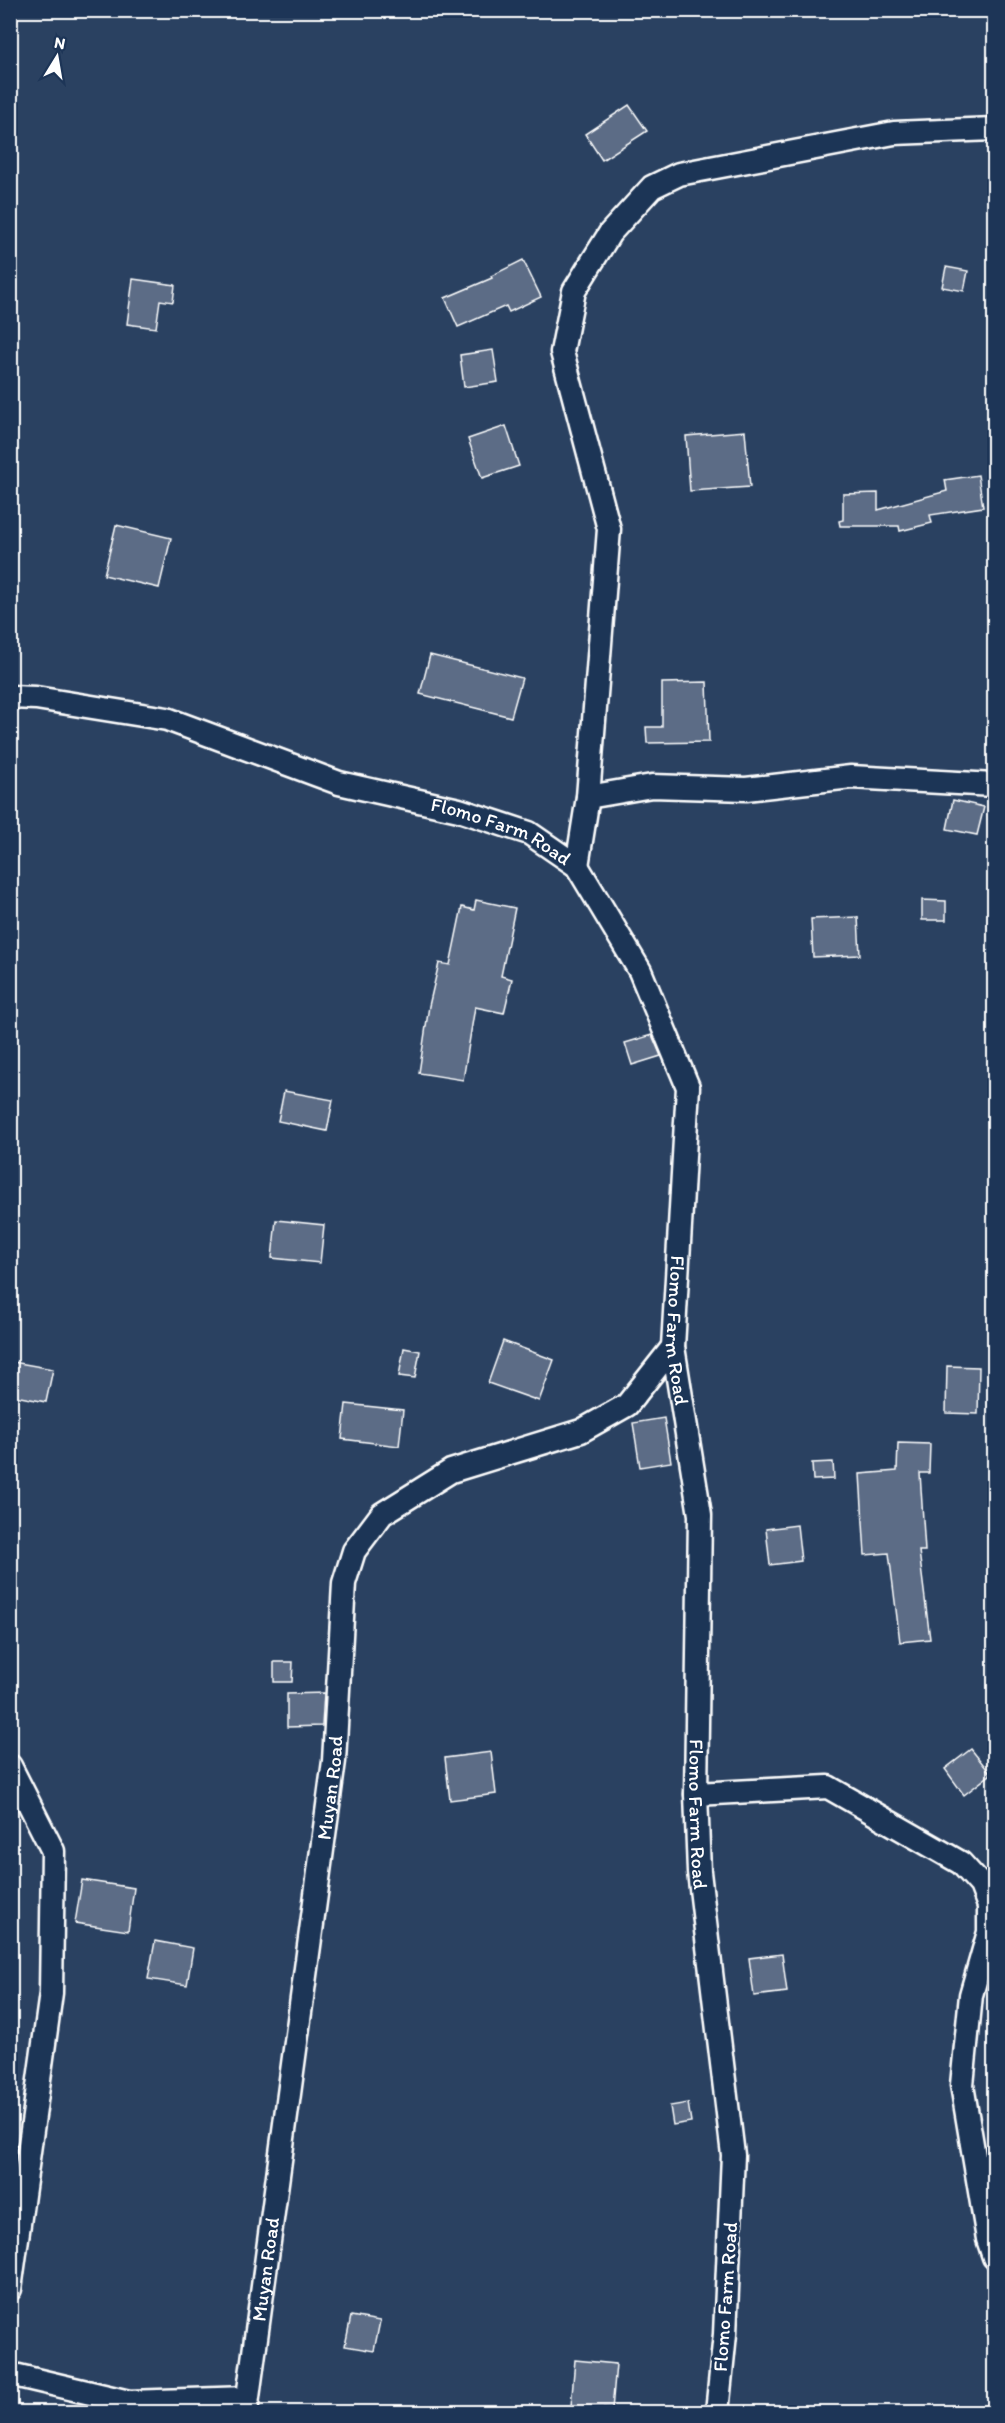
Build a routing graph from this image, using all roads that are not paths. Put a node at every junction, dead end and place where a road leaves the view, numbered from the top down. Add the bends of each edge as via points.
1 (994, 129) edge
2 (10, 697) edge
3 (994, 785) edge
4 (588, 797) junction
5 (577, 866) junction
6 (673, 1347) junction
7 (10, 1766) edge
8 (696, 1794) junction
9 (994, 2257) edge
10 (10, 2289) edge
11 (10, 2374) edge
12 (246, 2405) edge
13 (717, 2412) edge

1 - 4 street via 894,133 679,174 652,187 617,225 580,281 574,291 562,352 609,529
2 - 5 street, Flomo Farm Road via 167,719 339,783 459,810 529,833
3 - 4 street via 851,777 746,789 652,786
4 - 5 street
5 - 6 street, Flomo Farm Road via 640,971 688,1087
6 - 8 street, Flomo Farm Road via 700,1515
6 - 12 street, Muyan Road via 627,1405 581,1431 451,1471 382,1514 354,1551 344,1583 334,1761
7 - 10 street via 53,1851 51,1993
8 - 9 street via 828,1787 961,1863 981,1885 989,1906 989,1932 971,1995 962,2085
8 - 13 street, Flomo Farm Road via 699,1872 733,2155 725,2334
11 - 12 street via 129,2402

